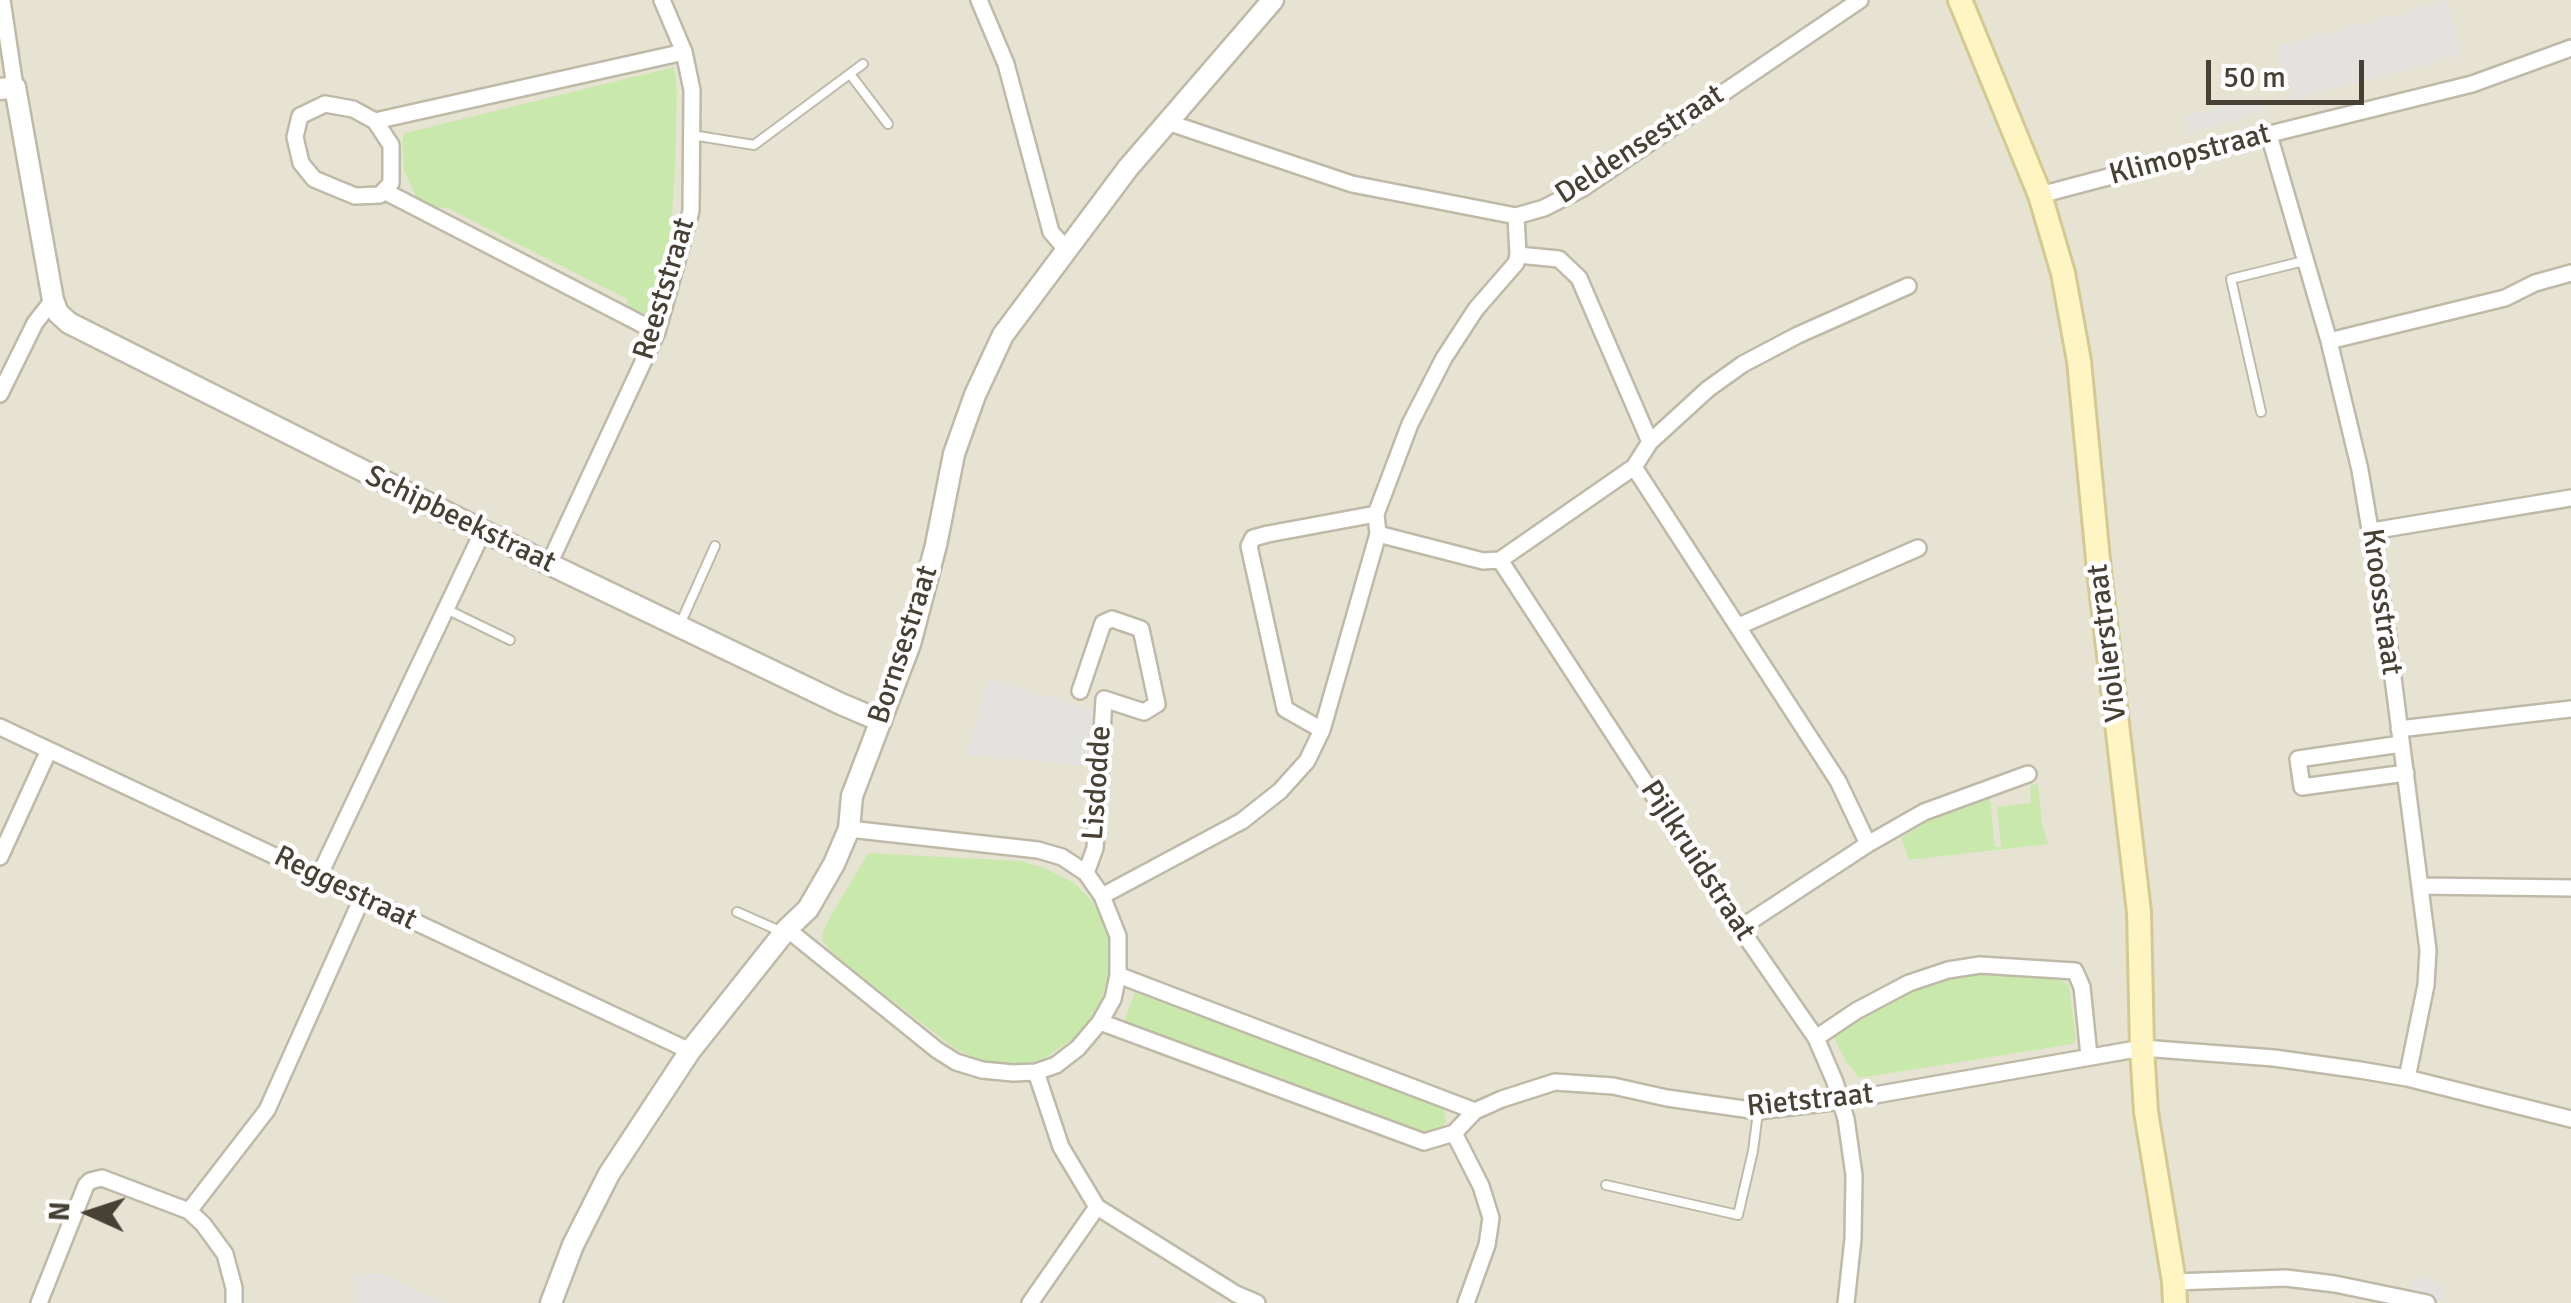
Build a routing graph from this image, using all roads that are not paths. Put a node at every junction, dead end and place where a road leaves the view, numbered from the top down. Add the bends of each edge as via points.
1 (2, 0) edge
2 (662, 0) edge
3 (979, 0) edge
4 (1273, 0) edge
5 (1860, 0) edge
6 (1960, 0) edge
7 (2571, 48) edge
8 (684, 52) junction
9 (863, 64) dead end
10 (850, 74) junction
11 (8, 88) edge
12 (376, 121) junction
13 (1170, 122) junction
14 (888, 124) dead end
15 (692, 135) junction
16 (2269, 135) junction
17 (384, 191) junction
18 (2040, 195) junction
19 (1516, 216) junction
20 (1066, 249) junction
21 (1518, 255) junction
22 (2304, 262) junction
23 (2571, 273) edge
24 (1908, 286) dead end
25 (52, 300) junction
26 (657, 332) junction
27 (2329, 341) junction
28 (0, 394) edge
29 (2261, 412) dead end
30 (1650, 442) junction
31 (1634, 467) junction
32 (2571, 498) edge
33 (1376, 514) junction
34 (2372, 531) junction
35 (483, 532) junction
36 (1378, 534) junction
37 (716, 546) dead end
38 (1918, 548) dead end
39 (1500, 560) junction
40 (549, 564) junction
41 (446, 609) junction
42 (679, 626) junction
43 (1739, 626) junction
44 (510, 640) dead end
45 (1080, 691) dead end
46 (2571, 708) edge
47 (881, 720) junction
48 (0, 727) edge
49 (1322, 730) junction
50 (2400, 736) junction
51 (50, 750) junction
52 (2406, 773) junction
53 (2028, 774) dead end
54 (848, 829) junction
55 (1868, 844) junction
56 (0, 856) edge
57 (1086, 873) junction
58 (319, 876) junction
59 (2422, 886) junction
60 (2571, 888) edge
61 (1102, 896) junction
62 (362, 898) junction
63 (737, 912) dead end
64 (1740, 928) junction
65 (786, 931) junction
66 (1118, 975) junction
67 (1100, 1022) junction
68 (1816, 1038) junction
69 (2142, 1048) junction
70 (690, 1052) junction
71 (2089, 1056) junction
72 (1036, 1072) junction
73 (2408, 1078) junction
74 (1841, 1101) junction
75 (1475, 1111) junction
76 (1758, 1111) junction
77 (2571, 1119) edge
78 (1454, 1133) junction
79 (1606, 1185) dead end
80 (1097, 1207) junction
81 (189, 1211) junction
82 (2174, 1292) edge
83 (39, 1303) edge
84 (234, 1303) edge
85 (550, 1303) edge
86 (1030, 1303) edge
87 (1258, 1303) edge
88 (1466, 1303) edge
89 (1846, 1303) edge
90 (2427, 1303) edge

1 - 11 street
2 - 8 street, Reeststraat
3 - 20 street via 1006,64 1050,232
4 - 13 street, Bornsestraat
5 - 19 street, Deldensestraat via 1583,188
6 - 18 main road, Violierstraat
7 - 16 street, Klimopstraat via 2472,84
8 - 12 street
8 - 15 street, Reeststraat
9 - 10 lane
10 - 14 lane
10 - 15 lane via 754,144
11 - 25 street
12 - 17 street via 391,145 391,183
12 - 17 street via 325,104 300,116 295,137 300,163 314,179 355,196
13 - 19 street via 1352,184
13 - 20 street, Bornsestraat
15 - 26 street, Reeststraat via 691,211
16 - 18 street, Klimopstraat
16 - 22 street, Kroosstraat
17 - 26 street
18 - 69 main road, Violierstraat via 2079,362 2139,912
19 - 21 street
20 - 47 street, Bornsestraat via 1003,335 975,395 954,454 914,630
21 - 30 street via 1559,259 1578,278
21 - 33 street via 1444,358
22 - 27 street, Kroosstraat
22 - 29 lane via 2230,279
23 - 27 street via 2505,298
24 - 30 street via 1743,364
25 - 28 street
25 - 35 street, Schipbeekstraat via 68,324
26 - 40 street, Reeststraat
27 - 34 street, Kroosstraat
30 - 31 street
31 - 39 street
31 - 43 street
32 - 34 street
33 - 36 street
33 - 49 street via 1268,534 1249,546 1285,709
34 - 50 street, Kroosstraat
35 - 40 street, Schipbeekstraat
35 - 41 street
36 - 39 street
36 - 49 street
37 - 42 lane
38 - 43 street
39 - 64 street, Pijlkruidstraat
40 - 42 street, Schipbeekstraat
41 - 44 lane
41 - 58 street
42 - 47 street, Schipbeekstraat
43 - 55 street via 1838,781
45 - 57 street, Lisdodde via 1103,623 1142,629 1157,704 1144,712 1104,698 1095,848
46 - 50 street
47 - 54 street, Bornsestraat via 852,796
48 - 51 street, Reggestraat
49 - 61 street via 1307,761 1242,821
50 - 52 street, Kroosstraat
50 - 52 street via 2298,758 2302,787
51 - 56 street
51 - 58 street, Reggestraat
52 - 59 street, Kroosstraat
53 - 55 street via 1924,812
54 - 57 street via 1038,850
54 - 65 street, Bornsestraat via 808,909
55 - 64 street
57 - 61 street
58 - 62 street, Reggestraat
59 - 60 street
59 - 73 street, Kroosstraat via 2426,985
61 - 66 street via 1118,936
62 - 70 street, Reggestraat
62 - 81 street via 267,1110
63 - 65 lane
64 - 68 street, Pijlkruidstraat
65 - 70 street, Bornsestraat
65 - 72 street via 956,1062
66 - 67 street
66 - 75 street
67 - 72 street via 1078,1048
67 - 78 street via 1424,1142
68 - 71 street, Rietstraat via 1908,983 1948,970 1980,965 2075,971
68 - 74 street, Pijlkruidstraat
69 - 71 street, Rietstraat
69 - 73 street, Rietstraat
69 - 82 main road, Violierstraat
70 - 85 street, Bornsestraat via 609,1174
71 - 74 street, Rietstraat
72 - 80 street via 1062,1148
73 - 77 street, Rietstraat
74 - 76 street, Rietstraat
74 - 89 street, Pijlkruidstraat via 1854,1175
75 - 76 street, Rietstraat via 1529,1089 1574,1082
75 - 78 street, Rietstraat
76 - 79 lane via 1738,1215
78 - 88 street via 1491,1218
80 - 86 street
80 - 87 street
81 - 83 street via 102,1178 90,1181
81 - 84 street via 225,1254
82 - 90 street via 2286,1278

